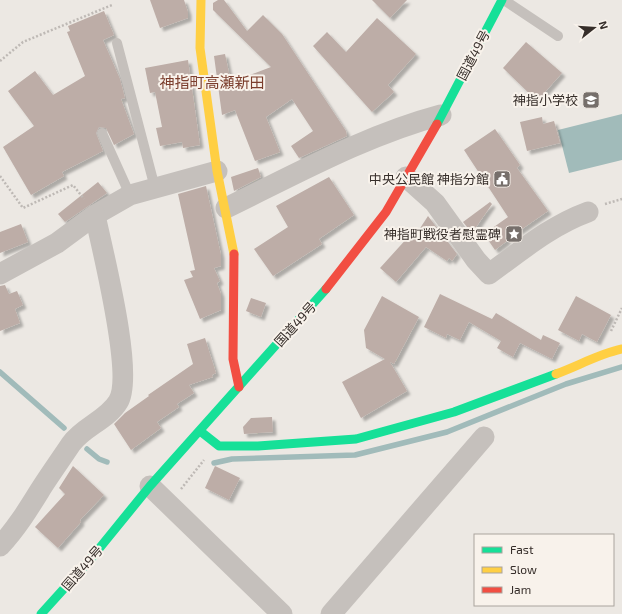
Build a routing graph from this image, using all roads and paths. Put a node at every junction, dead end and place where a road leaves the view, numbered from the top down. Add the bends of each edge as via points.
1 (201, 0) edge
2 (503, 0) edge
3 (112, 5) dead end
4 (558, 36) dead end
5 (117, 43) dead end
6 (0, 61) edge
7 (441, 115) junction
8 (102, 133) dead end
9 (217, 171) junction
10 (0, 176) edge
11 (406, 177) junction
12 (155, 188) junction
13 (130, 195) junction
14 (226, 208) junction
15 (588, 212) dead end
16 (95, 215) junction
17 (0, 274) edge
18 (622, 349) edge
19 (239, 387) junction
20 (200, 431) junction
21 (484, 437) dead end
22 (205, 459) dead end
23 (150, 486) junction
24 (177, 494) dead end
25 (0, 546) edge
26 (41, 614) edge
27 (282, 614) edge
28 (331, 614) edge

1 - 9 main road via 200,48
2 - 4 lane
2 - 7 main road, 国道49号
3 - 6 path via 23,42
5 - 12 lane
7 - 11 main road, 国道49号
7 - 14 street via 410,123 375,137
8 - 13 lane
9 - 12 street
9 - 14 main road
10 - 16 path via 23,208 73,185
11 - 15 street via 435,202 488,274 550,230
11 - 19 main road, 国道49号 via 386,212 322,295
12 - 13 street
13 - 16 street
14 - 19 main road via 234,254 233,359
16 - 17 street via 58,243
16 - 25 street via 122,347 122,392 118,403 74,440 14,531
18 - 20 main road via 608,352 582,365 454,412 356,439 219,446
19 - 20 main road, 国道49号
20 - 23 main road, 国道49号
21 - 28 street
22 - 24 path
23 - 26 main road, 国道49号 via 89,561
23 - 27 street

